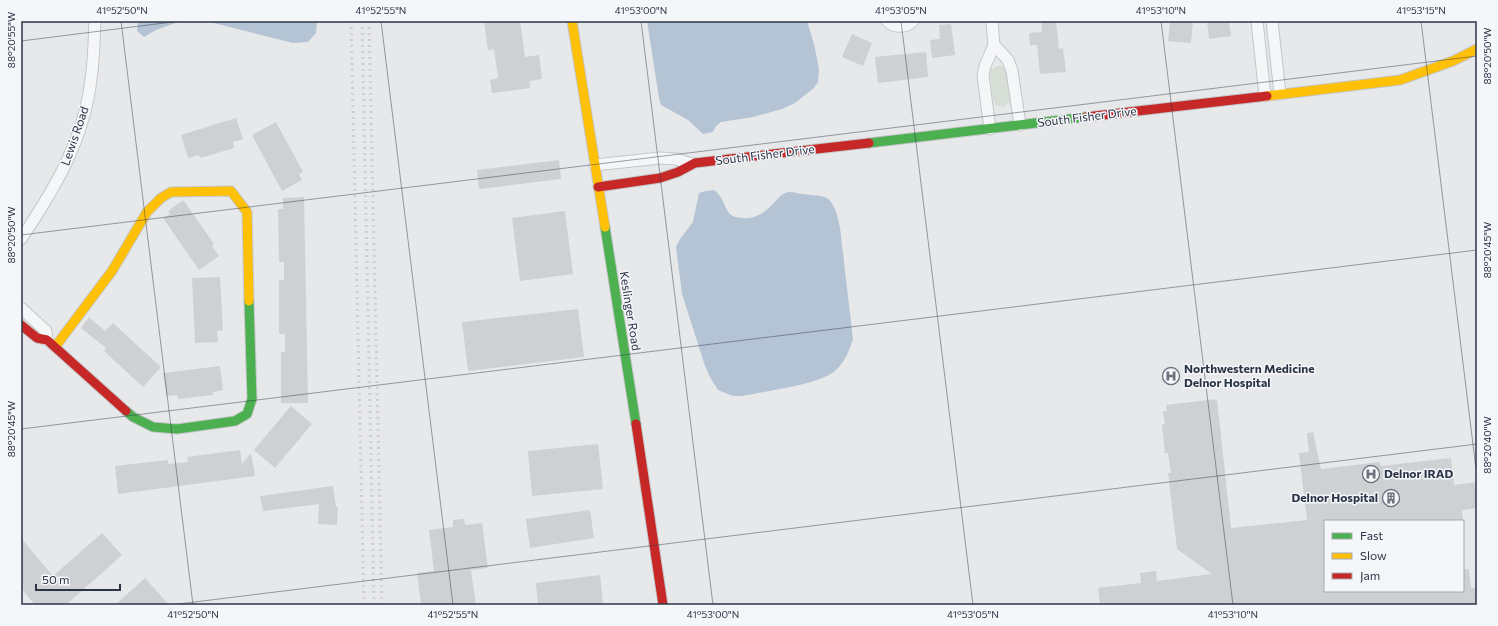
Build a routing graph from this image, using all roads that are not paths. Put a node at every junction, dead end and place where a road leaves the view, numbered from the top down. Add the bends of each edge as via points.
1 (95, 21) edge
2 (572, 21) edge
3 (887, 21) edge
4 (913, 21) edge
5 (992, 21) edge
6 (1257, 21) edge
7 (1272, 21) edge
8 (994, 45) junction
9 (1477, 49) edge
10 (1280, 94) junction
11 (1265, 96) junction
12 (1020, 125) junction
13 (990, 129) junction
14 (693, 163) junction
15 (595, 165) junction
16 (598, 187) junction
17 (21, 239) edge
18 (21, 308) edge
19 (21, 325) edge
20 (51, 343) junction
21 (663, 605) edge

1 - 17 street, Lewis Road via 91,80 75,145 60,177
2 - 15 street, Keslinger Road
3 - 4 street via 894,26 902,26
5 - 8 street
6 - 11 street
7 - 10 street
8 - 12 street via 1008,60 1012,71
8 - 13 street via 985,66 984,76
9 - 10 street, South Fisher Drive via 1453,61 1400,80
10 - 11 street, South Fisher Drive
11 - 12 street, South Fisher Drive
12 - 13 street, South Fisher Drive
13 - 14 street, South Fisher Drive
14 - 15 street, South Fisher Drive via 660,158
14 - 16 street, South Fisher Drive via 660,178
15 - 16 street, Keslinger Road
16 - 21 street, Keslinger Road
18 - 20 street via 46,331
19 - 20 street via 37,338
20 - 20 street via 113,401 133,417 153,427 177,429 228,422 247,414 252,399 247,212 231,191 171,192 161,198 147,212 112,270 78,318

